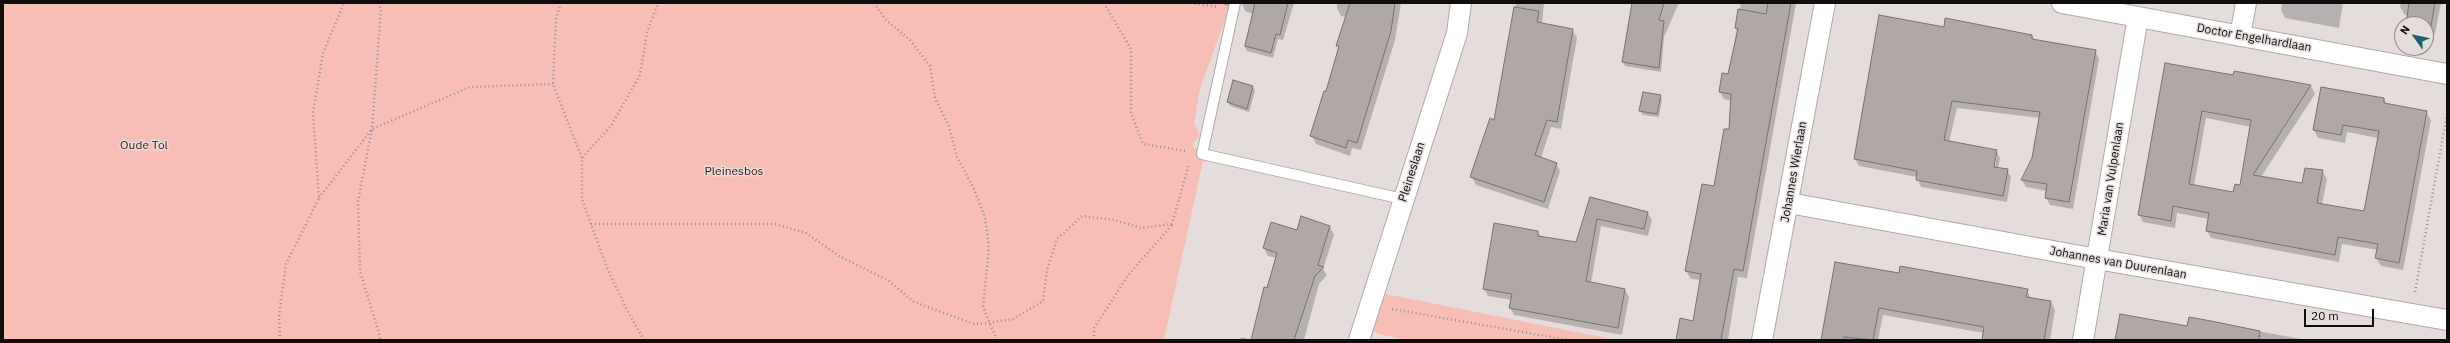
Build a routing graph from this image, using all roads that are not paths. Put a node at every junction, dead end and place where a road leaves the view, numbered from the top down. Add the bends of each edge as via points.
1 (1461, 3) edge
2 (1825, 3) edge
3 (2062, 3) edge
4 (2246, 3) edge
5 (1234, 6) edge
6 (2138, 17) junction
7 (2240, 36) junction
8 (2447, 74) edge
9 (1403, 199) junction
10 (1789, 203) junction
11 (2097, 260) junction
12 (2447, 320) edge
13 (1359, 340) edge
14 (1762, 340) edge
15 (2083, 340) edge

1 - 9 street, Pleineslaan via 1456,33
2 - 10 street, Johannes Wierlaan
3 - 6 street, Doctor Engelhardlaan
4 - 7 street
5 - 9 lane via 1197,153
6 - 7 street, Doctor Engelhardlaan
6 - 11 street, Maria van Vulpenlaan
7 - 8 street, Doctor Engelhardlaan
9 - 13 street, Pleineslaan
10 - 11 street, Johannes van Duurenlaan
10 - 14 street, Johannes Wierlaan
11 - 12 street, Johannes van Duurenlaan
11 - 15 street, Maria van Vulpenlaan

